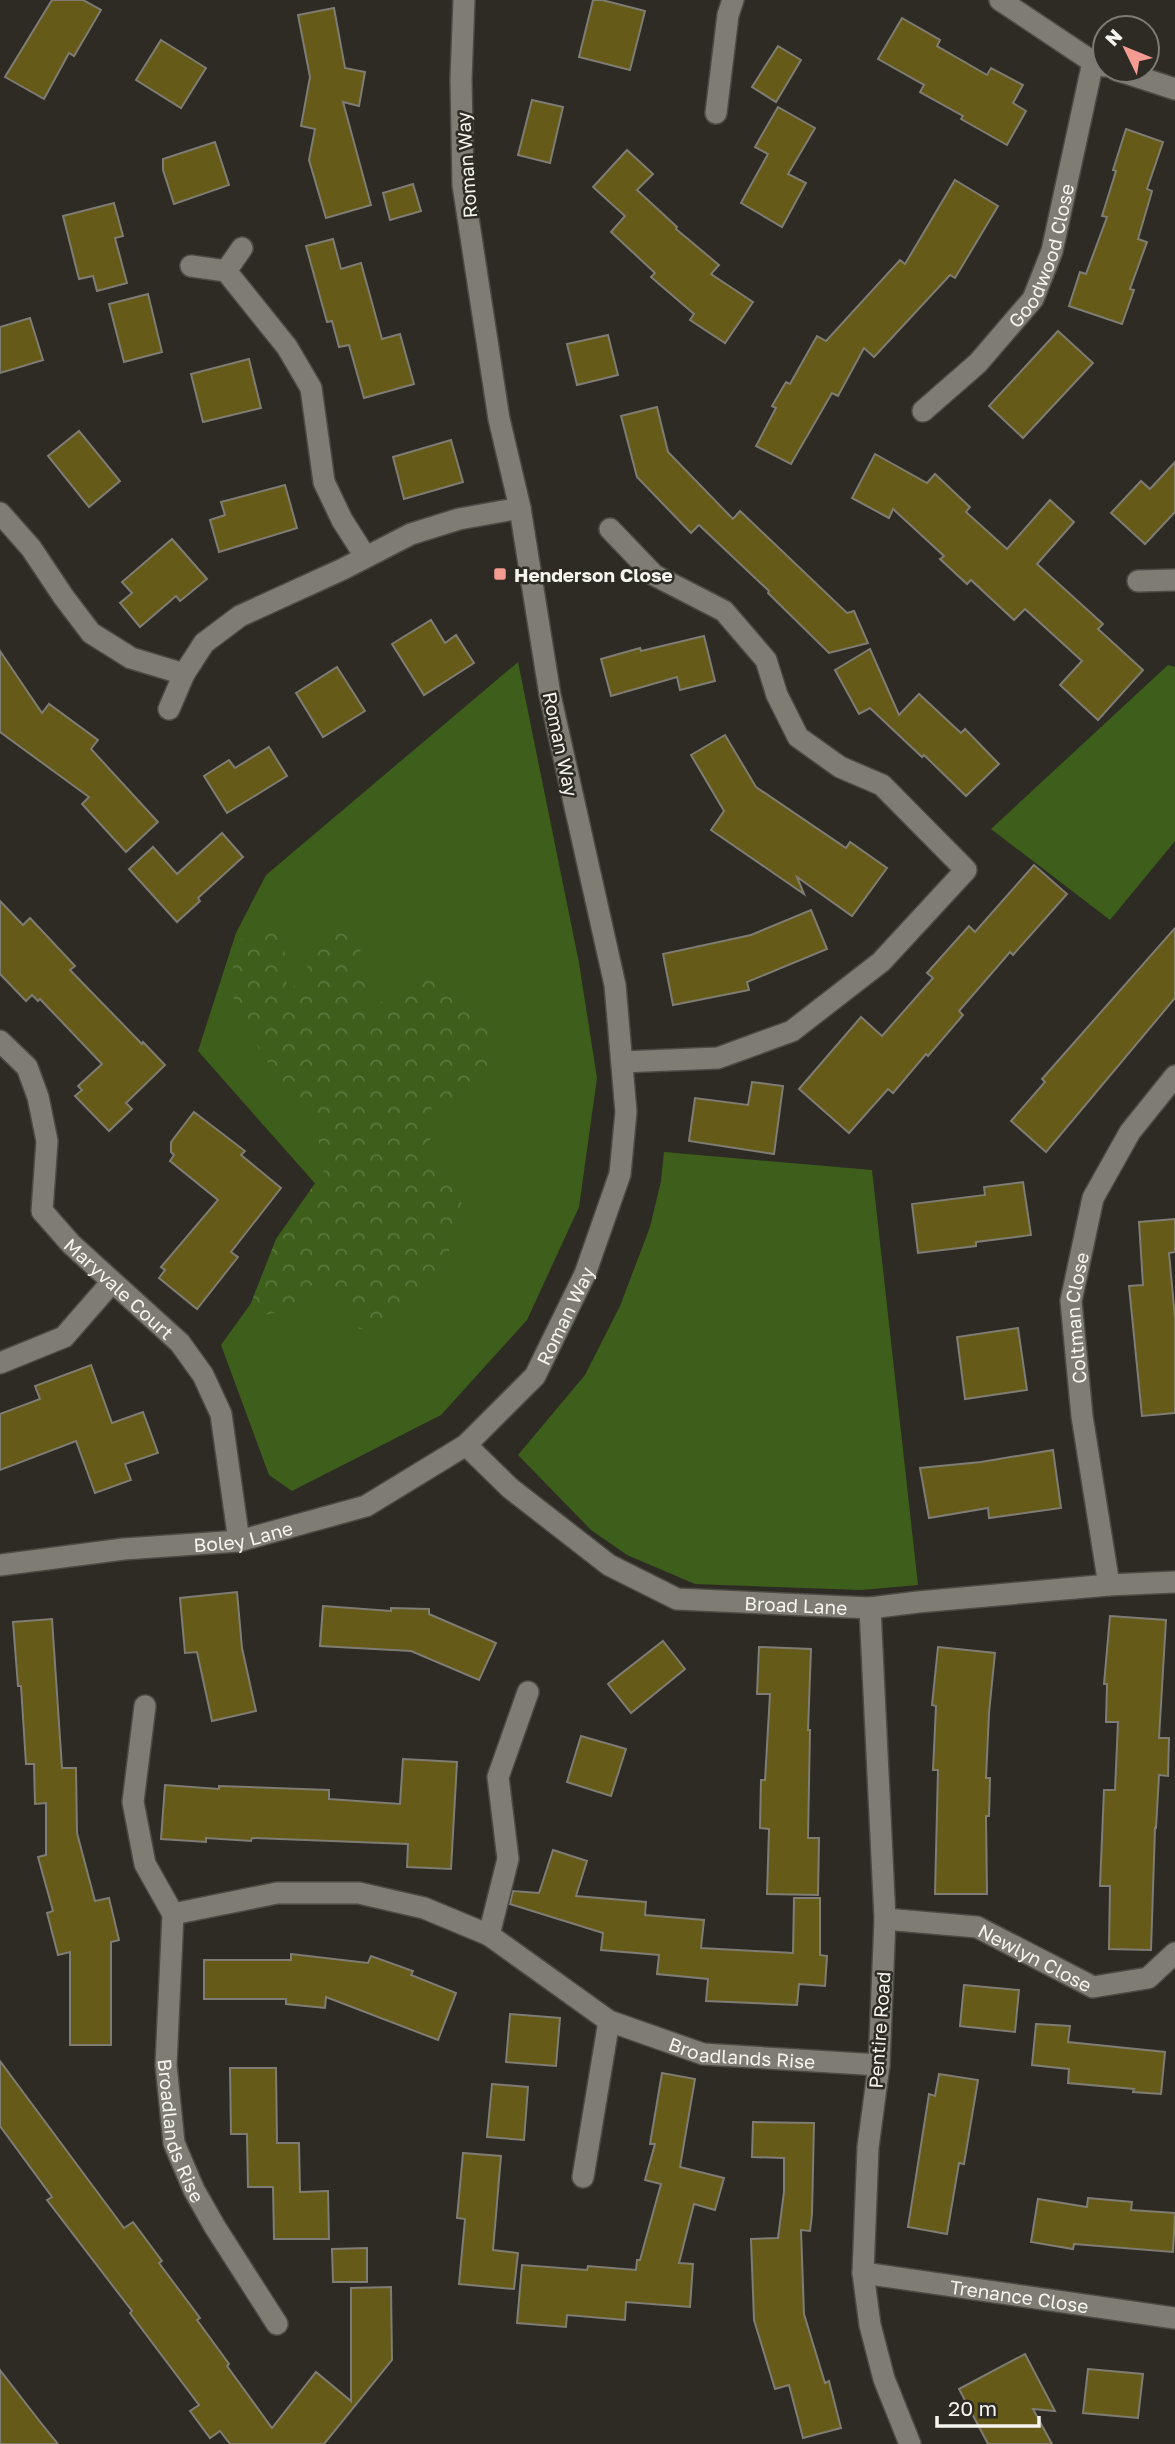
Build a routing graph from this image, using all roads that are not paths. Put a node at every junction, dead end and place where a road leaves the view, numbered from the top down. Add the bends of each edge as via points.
1 (464, 0) edge
2 (733, 0) edge
3 (1000, 0) edge
4 (1091, 59) edge
5 (1094, 84) edge
6 (716, 113) dead end
7 (242, 248) dead end
8 (191, 266) dead end
9 (226, 271) junction
10 (923, 411) dead end
11 (520, 508) junction
12 (0, 513) edge
13 (610, 529) dead end
14 (365, 556) junction
15 (1175, 580) edge
16 (1138, 581) dead end
17 (184, 674) junction
18 (169, 709) dead end
19 (0, 1041) edge
20 (622, 1062) junction
21 (1175, 1076) edge
22 (112, 1282) junction
23 (0, 1363) edge
24 (466, 1445) junction
25 (239, 1541) junction
26 (0, 1564) edge
27 (1175, 1582) edge
28 (1109, 1585) junction
29 (870, 1608) junction
30 (528, 1692) dead end
31 (145, 1706) dead end
32 (173, 1914) junction
33 (885, 1919) junction
34 (489, 1935) junction
35 (1175, 1953) edge
36 (609, 2021) junction
37 (879, 2065) junction
38 (583, 2178) dead end
39 (863, 2273) junction
40 (1175, 2318) edge
41 (277, 2324) dead end
42 (910, 2444) edge

1 - 11 street, Roman Way via 463,186 499,419
2 - 6 street
3 - 4 street
5 - 10 street, Goodwood Close via 1052,251 1033,299 978,363
7 - 9 street
8 - 9 street
9 - 14 street via 287,347 311,388 324,482
11 - 14 street via 435,526
11 - 20 street, Roman Way via 550,695 615,985
12 - 17 street via 31,548 91,633 131,658
13 - 20 street via 654,576 724,611 766,660 798,737 840,767 882,785 966,870 881,962 792,1031 718,1058
14 - 17 street via 240,617 204,643
15 - 16 street
17 - 18 street
19 - 22 street, Maryvale Court via 27,1067 38,1097 47,1141 41,1211
20 - 24 street, Roman Way via 626,1112 620,1174 585,1274 535,1376
21 - 28 street, Coltman Close via 1130,1132 1093,1198 1070,1301 1082,1416
22 - 23 street via 64,1337
22 - 25 street, Maryvale Court via 180,1343 203,1375 221,1414
24 - 25 street, Boley Lane via 366,1506
24 - 29 street, Broad Lane via 510,1488 609,1565 677,1599
25 - 26 street, Boley Lane
27 - 28 street, Broad Lane
28 - 29 street, Broad Lane
29 - 33 street, Pentire Road
30 - 34 street via 498,1777 508,1859
31 - 32 street via 132,1802 145,1864
32 - 34 street, Broadlands Rise via 277,1893 359,1893 424,1908
32 - 41 street, Broadlands Rise via 166,2064 174,2143 199,2199
33 - 35 street, Newlyn Close via 977,1927 1093,1987 1148,1978
33 - 37 street, Pentire Road
34 - 36 street, Broadlands Rise
36 - 37 street, Broadlands Rise via 703,2054
36 - 38 street
37 - 39 street, Pentire Road via 868,2147
39 - 40 street, Trenance Close
39 - 42 street, Pentire Road via 884,2379

